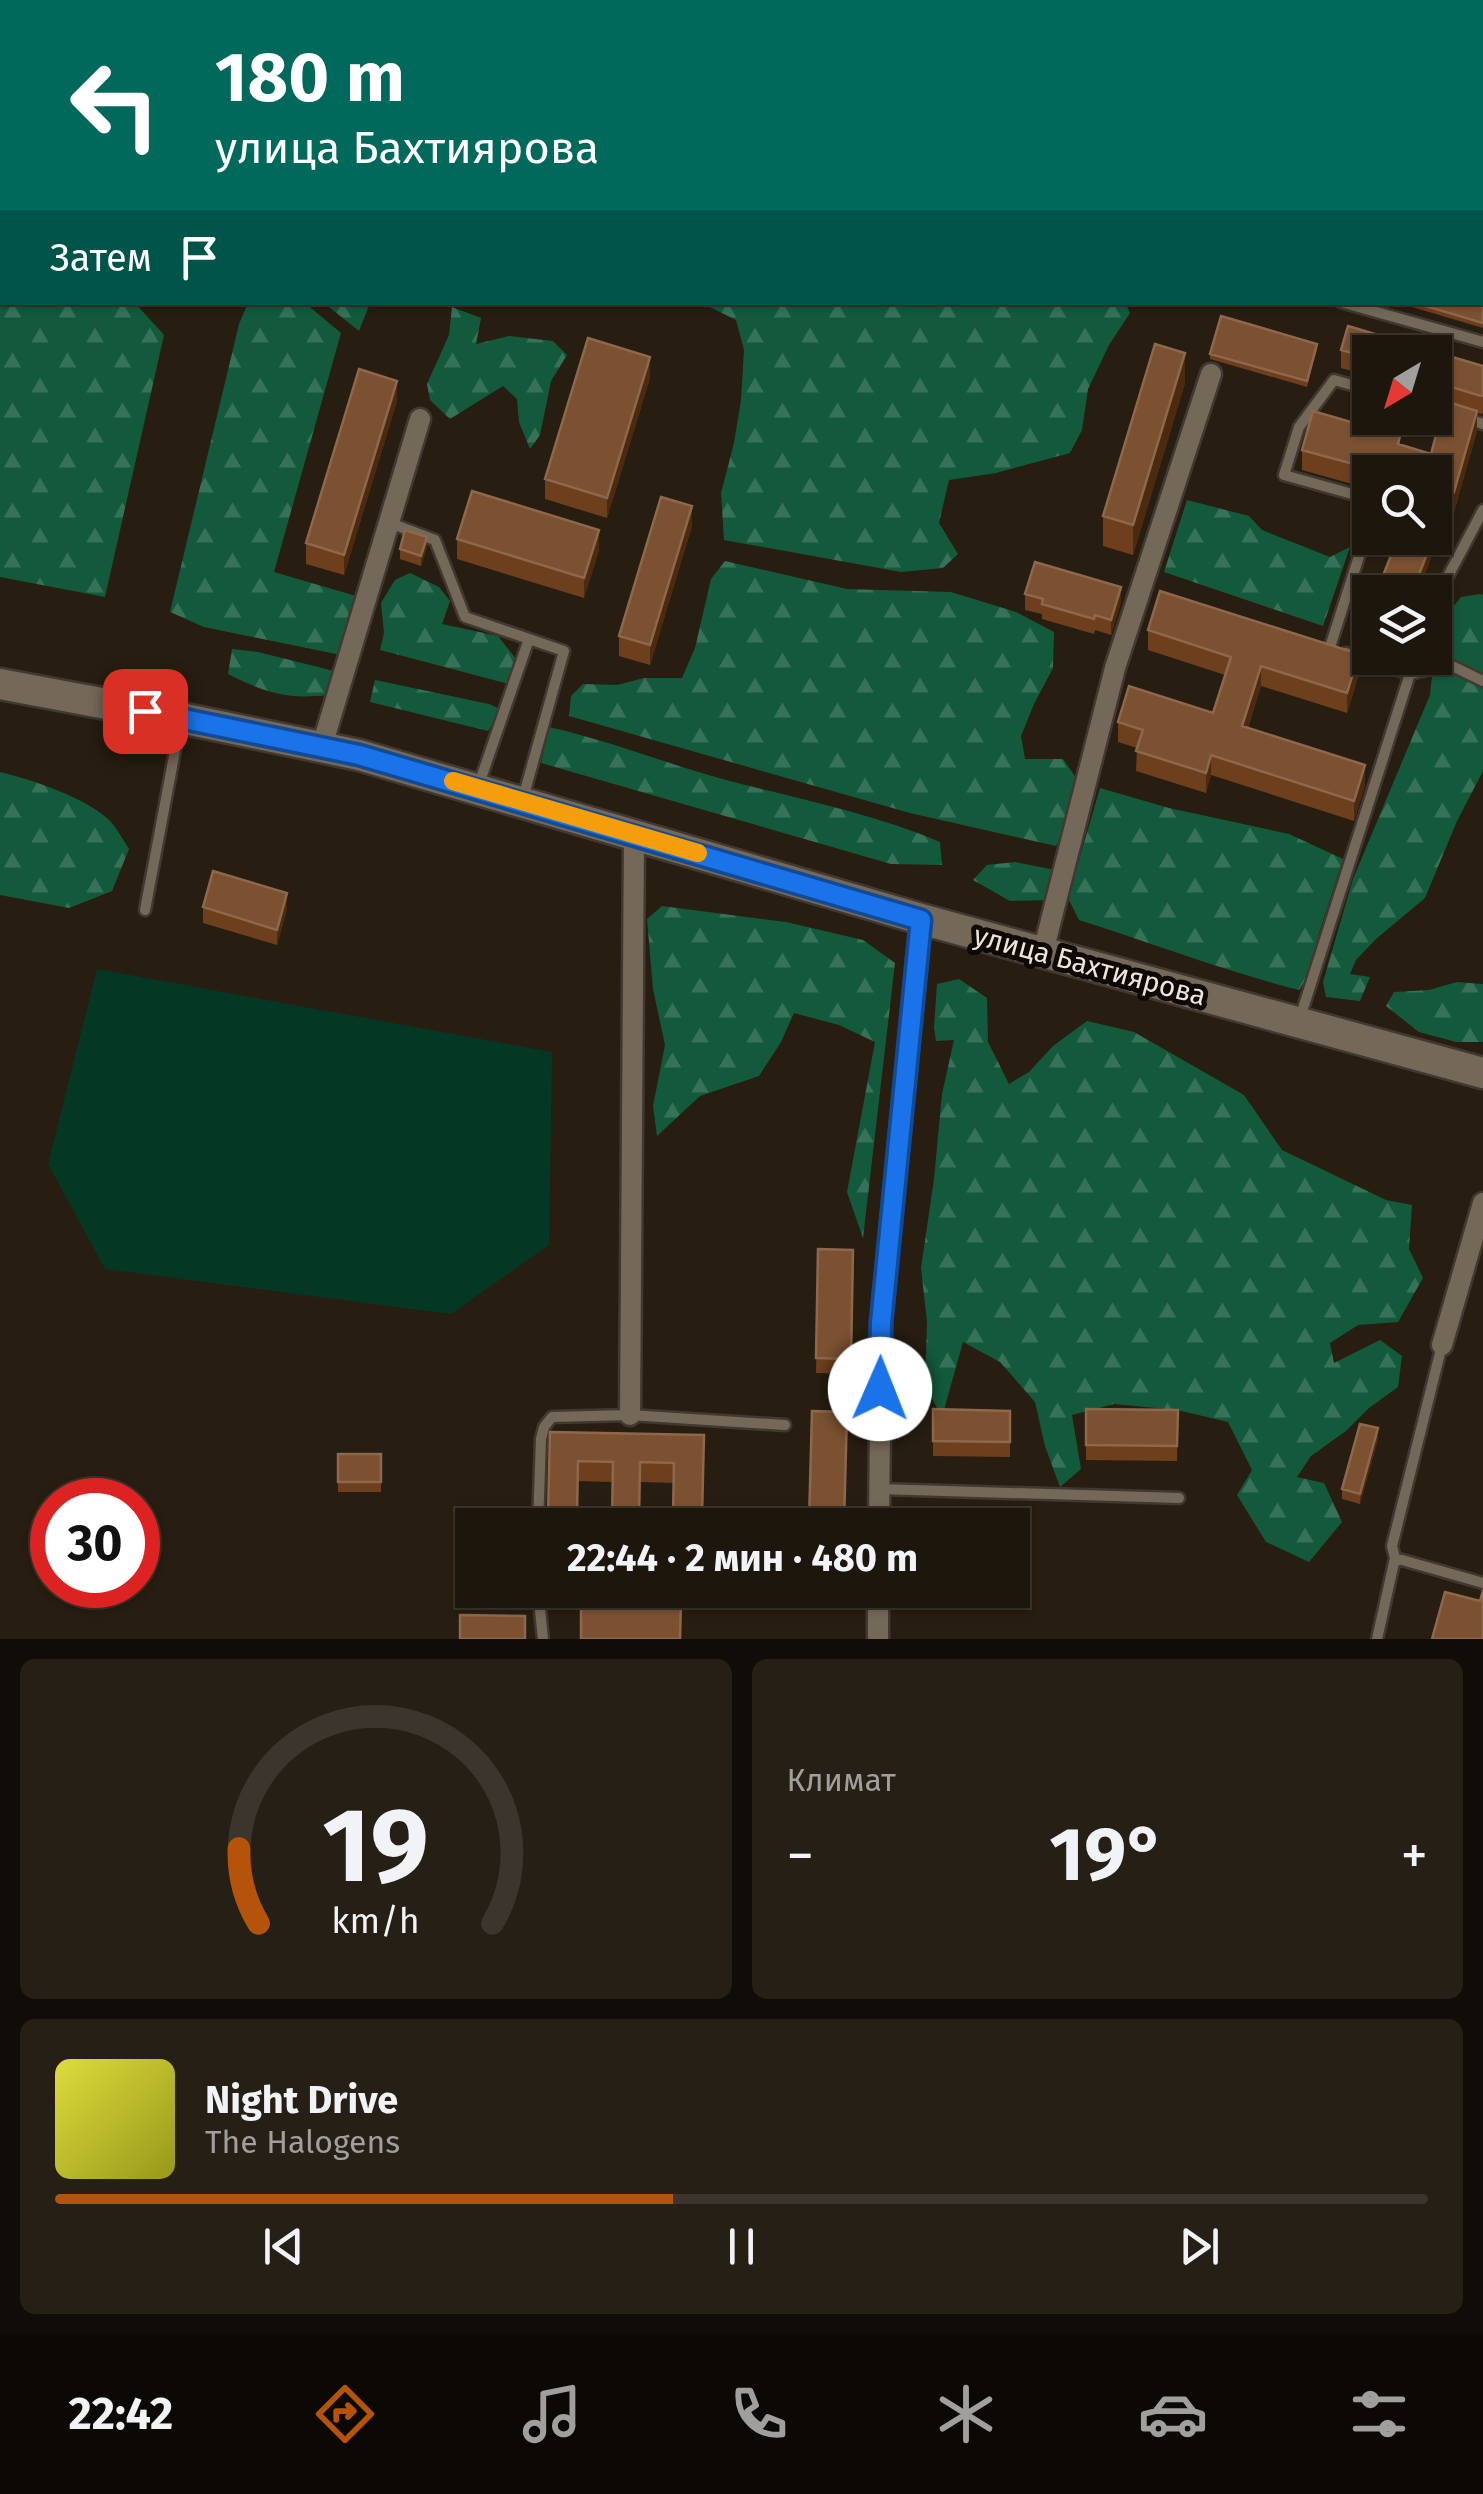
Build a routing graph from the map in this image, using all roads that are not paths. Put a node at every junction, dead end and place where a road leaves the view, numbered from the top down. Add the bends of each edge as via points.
1 (1352, 305) edge
2 (1483, 342) edge
3 (1211, 374) dead end
4 (1352, 385) edge
5 (1452, 415) edge
6 (420, 419) dead end
7 (1483, 424) edge
8 (1352, 495) edge
9 (1483, 510) edge
10 (390, 523) junction
11 (1360, 555) edge
12 (1449, 575) edge
13 (530, 639) junction
14 (1311, 642) edge
15 (1330, 648) junction
16 (1352, 655) edge
17 (1452, 666) edge
18 (1410, 675) edge
19 (1483, 681) edge
20 (0, 684) edge
21 (181, 718) junction
22 (322, 746) junction
23 (477, 788) junction
24 (522, 802) junction
25 (634, 835) junction
26 (145, 910) dead end
27 (921, 920) junction
28 (1043, 952) junction
29 (1298, 1022) junction
30 (1483, 1073) edge
31 (1483, 1203) edge
32 (1442, 1345) joint
33 (630, 1415) junction
34 (785, 1425) dead end
35 (880, 1489) junction
36 (1180, 1498) dead end
37 (538, 1508) edge
38 (879, 1508) edge
39 (1396, 1558) junction
40 (1483, 1582) edge
41 (540, 1608) edge
42 (878, 1608) edge
43 (543, 1639) edge
44 (878, 1639) edge
45 (1377, 1639) edge

1 - 2 lane
3 - 28 street via 1115,668
4 - 8 lane via 1334,380 1300,428 1284,476
5 - 7 lane
6 - 10 street
9 - 12 lane
10 - 13 lane via 435,540 465,617
10 - 22 street
11 - 15 lane
13 - 23 lane
13 - 24 lane via 564,651
14 - 15 lane
15 - 16 lane
17 - 19 lane
18 - 29 lane
20 - 21 main road, улица Бахтиярова
21 - 22 main road, улица Бахтиярова
21 - 26 lane
22 - 23 main road, улица Бахтиярова
23 - 24 main road, улица Бахтиярова
24 - 25 main road, улица Бахтиярова
25 - 27 main road, улица Бахтиярова
25 - 33 street
27 - 28 main road, улица Бахтиярова
27 - 35 street via 881,1323
28 - 29 main road, улица Бахтиярова
29 - 30 main road, улица Бахтиярова
31 - 32 street
32 - 39 lane via 1392,1546
33 - 34 lane
33 - 37 lane via 552,1418 540,1439
35 - 36 lane
35 - 38 street
39 - 40 lane
39 - 45 lane
41 - 43 lane
42 - 44 street

